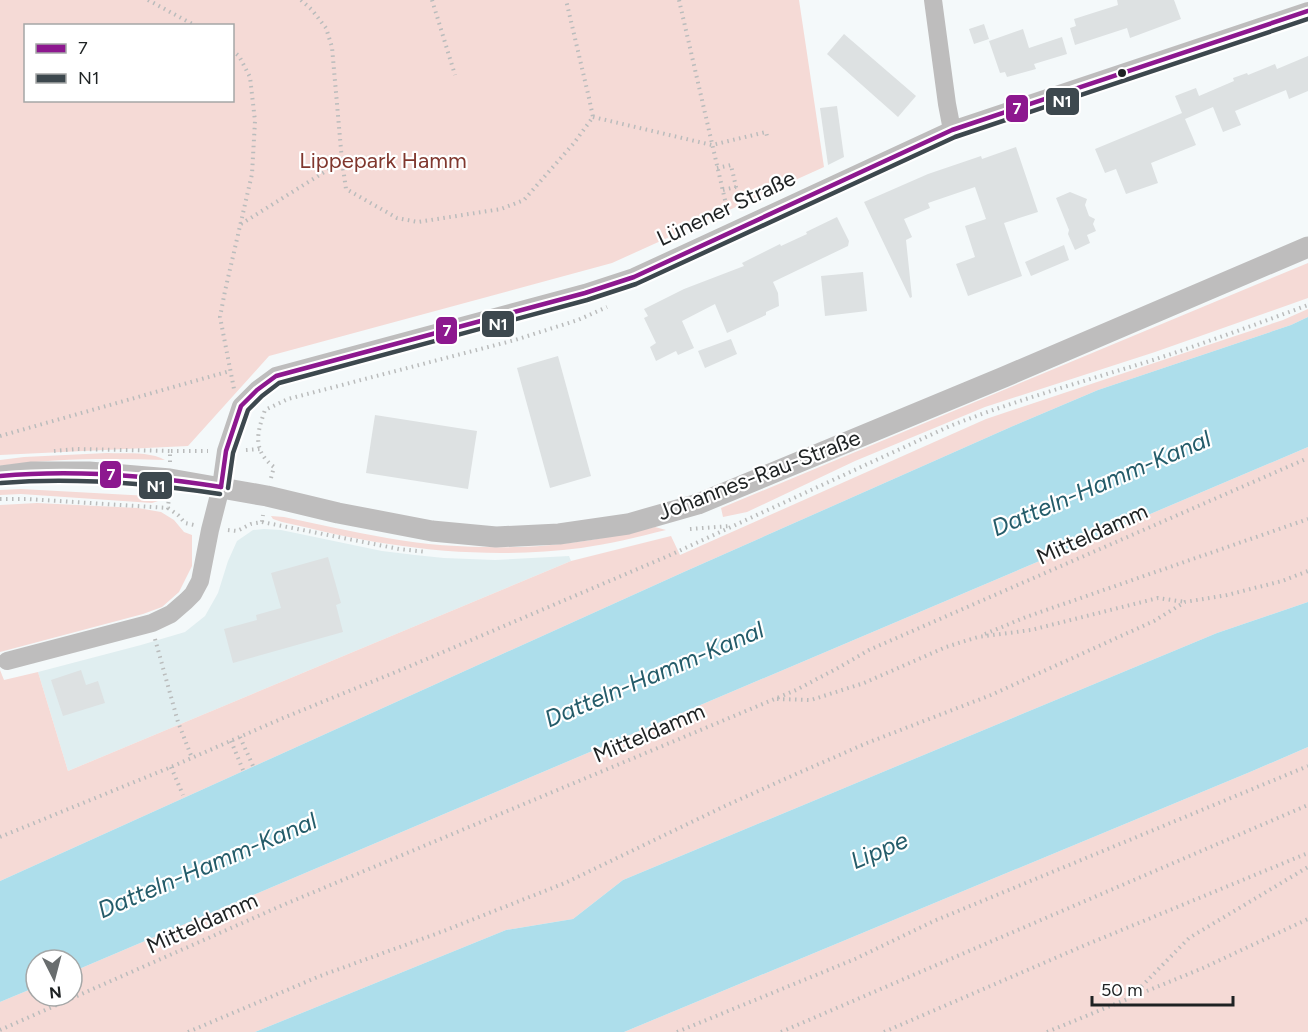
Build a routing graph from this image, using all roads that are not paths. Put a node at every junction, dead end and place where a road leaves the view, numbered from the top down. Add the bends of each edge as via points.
1 (933, 0) edge
2 (1308, 11) edge
3 (952, 130) junction
4 (1308, 247) edge
5 (0, 476) edge
6 (221, 487) junction
7 (7, 662) dead end

1 - 3 street
2 - 3 street, Lünener Straße
3 - 6 street, Lünener Straße via 634,277 276,376 241,406 226,451
4 - 6 street, Johannes-Rau-Straße via 698,504 628,524 559,534 496,537 432,531
5 - 6 street, Johannes-Rau-Straße via 89,472
6 - 7 street, Lünener Straße via 200,581 193,594 171,614 152,623

